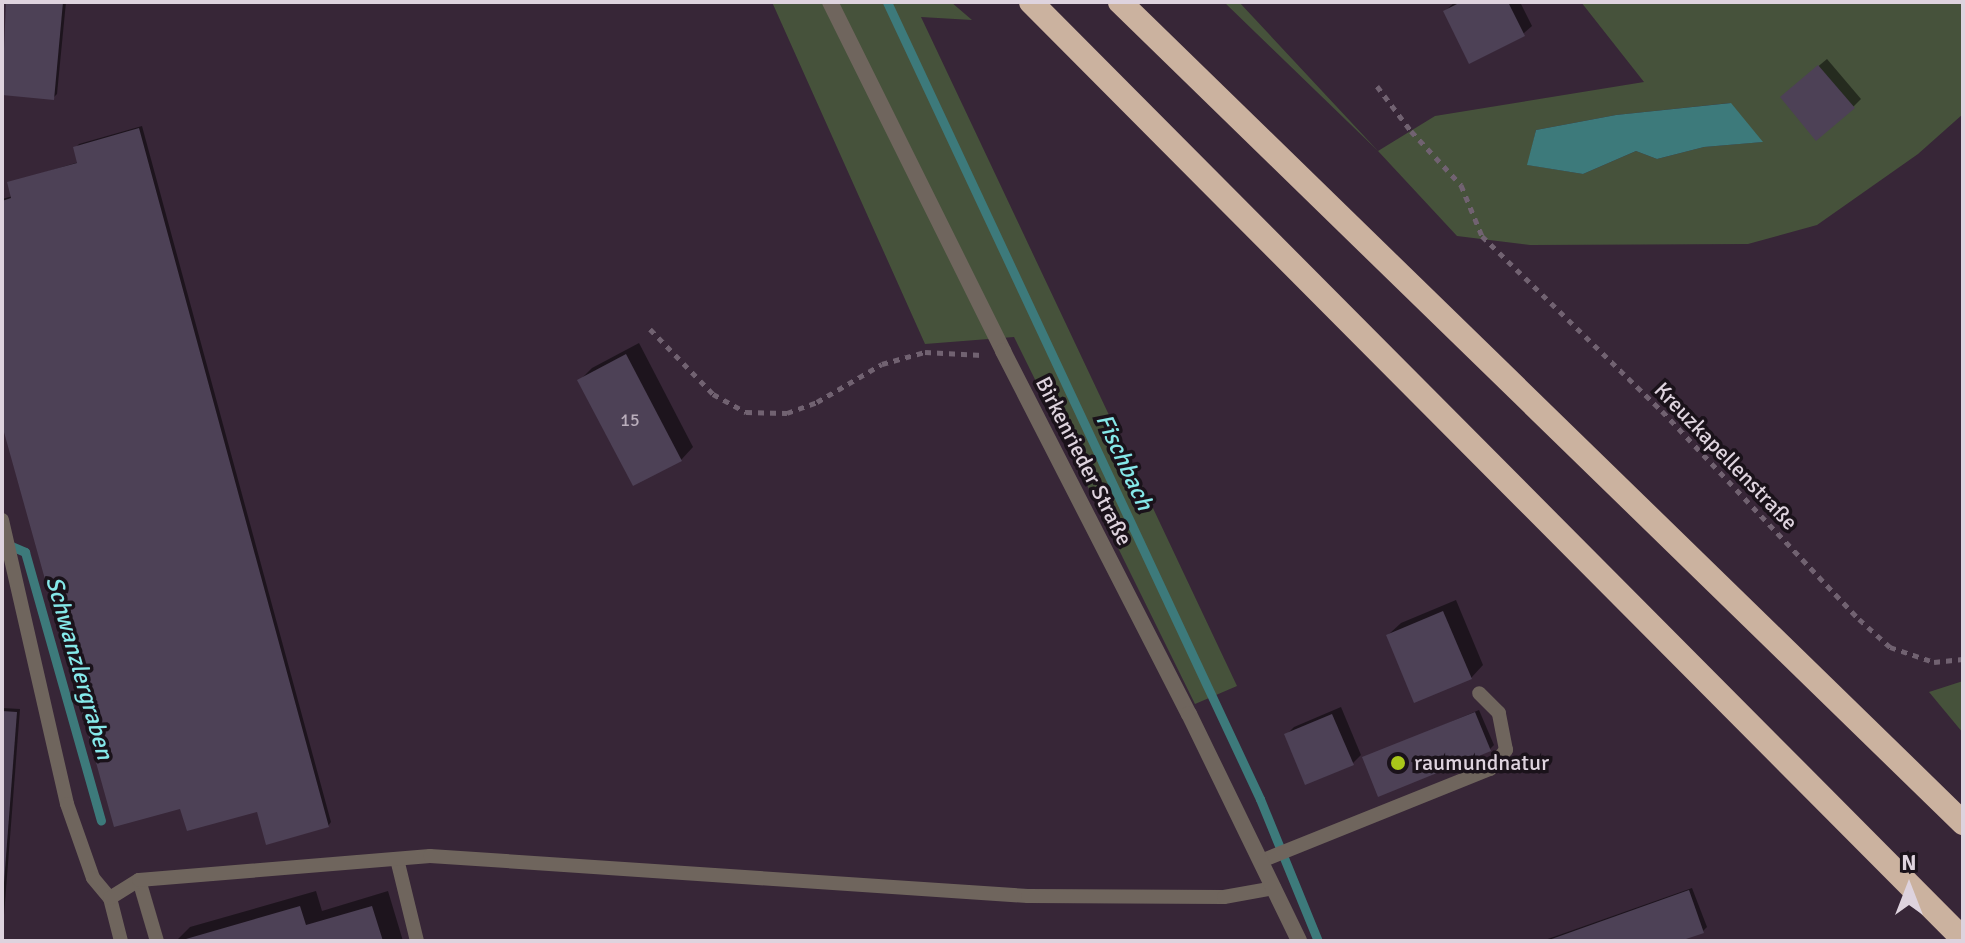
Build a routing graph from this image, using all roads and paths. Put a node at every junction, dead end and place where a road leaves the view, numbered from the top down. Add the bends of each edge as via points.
1 (830, 2) edge
2 (1031, 2) edge
3 (1120, 2) edge
4 (1377, 86) dead end
5 (650, 329) dead end
6 (1003, 351) junction
7 (2, 520) edge
8 (1963, 659) edge
9 (1479, 693) dead end
10 (1963, 823) edge
11 (397, 859) junction
12 (1262, 861) junction
13 (139, 880) junction
14 (1274, 888) junction
15 (110, 898) junction
16 (1963, 939) edge
17 (121, 941) edge
18 (157, 941) edge
19 (417, 941) edge
20 (1299, 941) edge

1 - 6 street, Birkenrieder Straße
2 - 16 highway
3 - 10 highway
4 - 8 path, Kreuzkapellenstraße via 1461,185 1482,236 1662,411 1859,619 1890,647 1934,662
5 - 6 path via 713,394 746,412 787,413 882,364 925,352
6 - 12 street, Birkenrieder Straße
7 - 15 lane via 67,804 93,878
9 - 12 lane via 1499,713 1506,750 1490,769
11 - 13 lane
11 - 14 lane via 430,856 1028,896 1224,897
11 - 19 lane
12 - 14 street, Birkenrieder Straße
13 - 15 lane
13 - 18 lane
14 - 20 street, Birkenrieder Straße
15 - 17 lane

